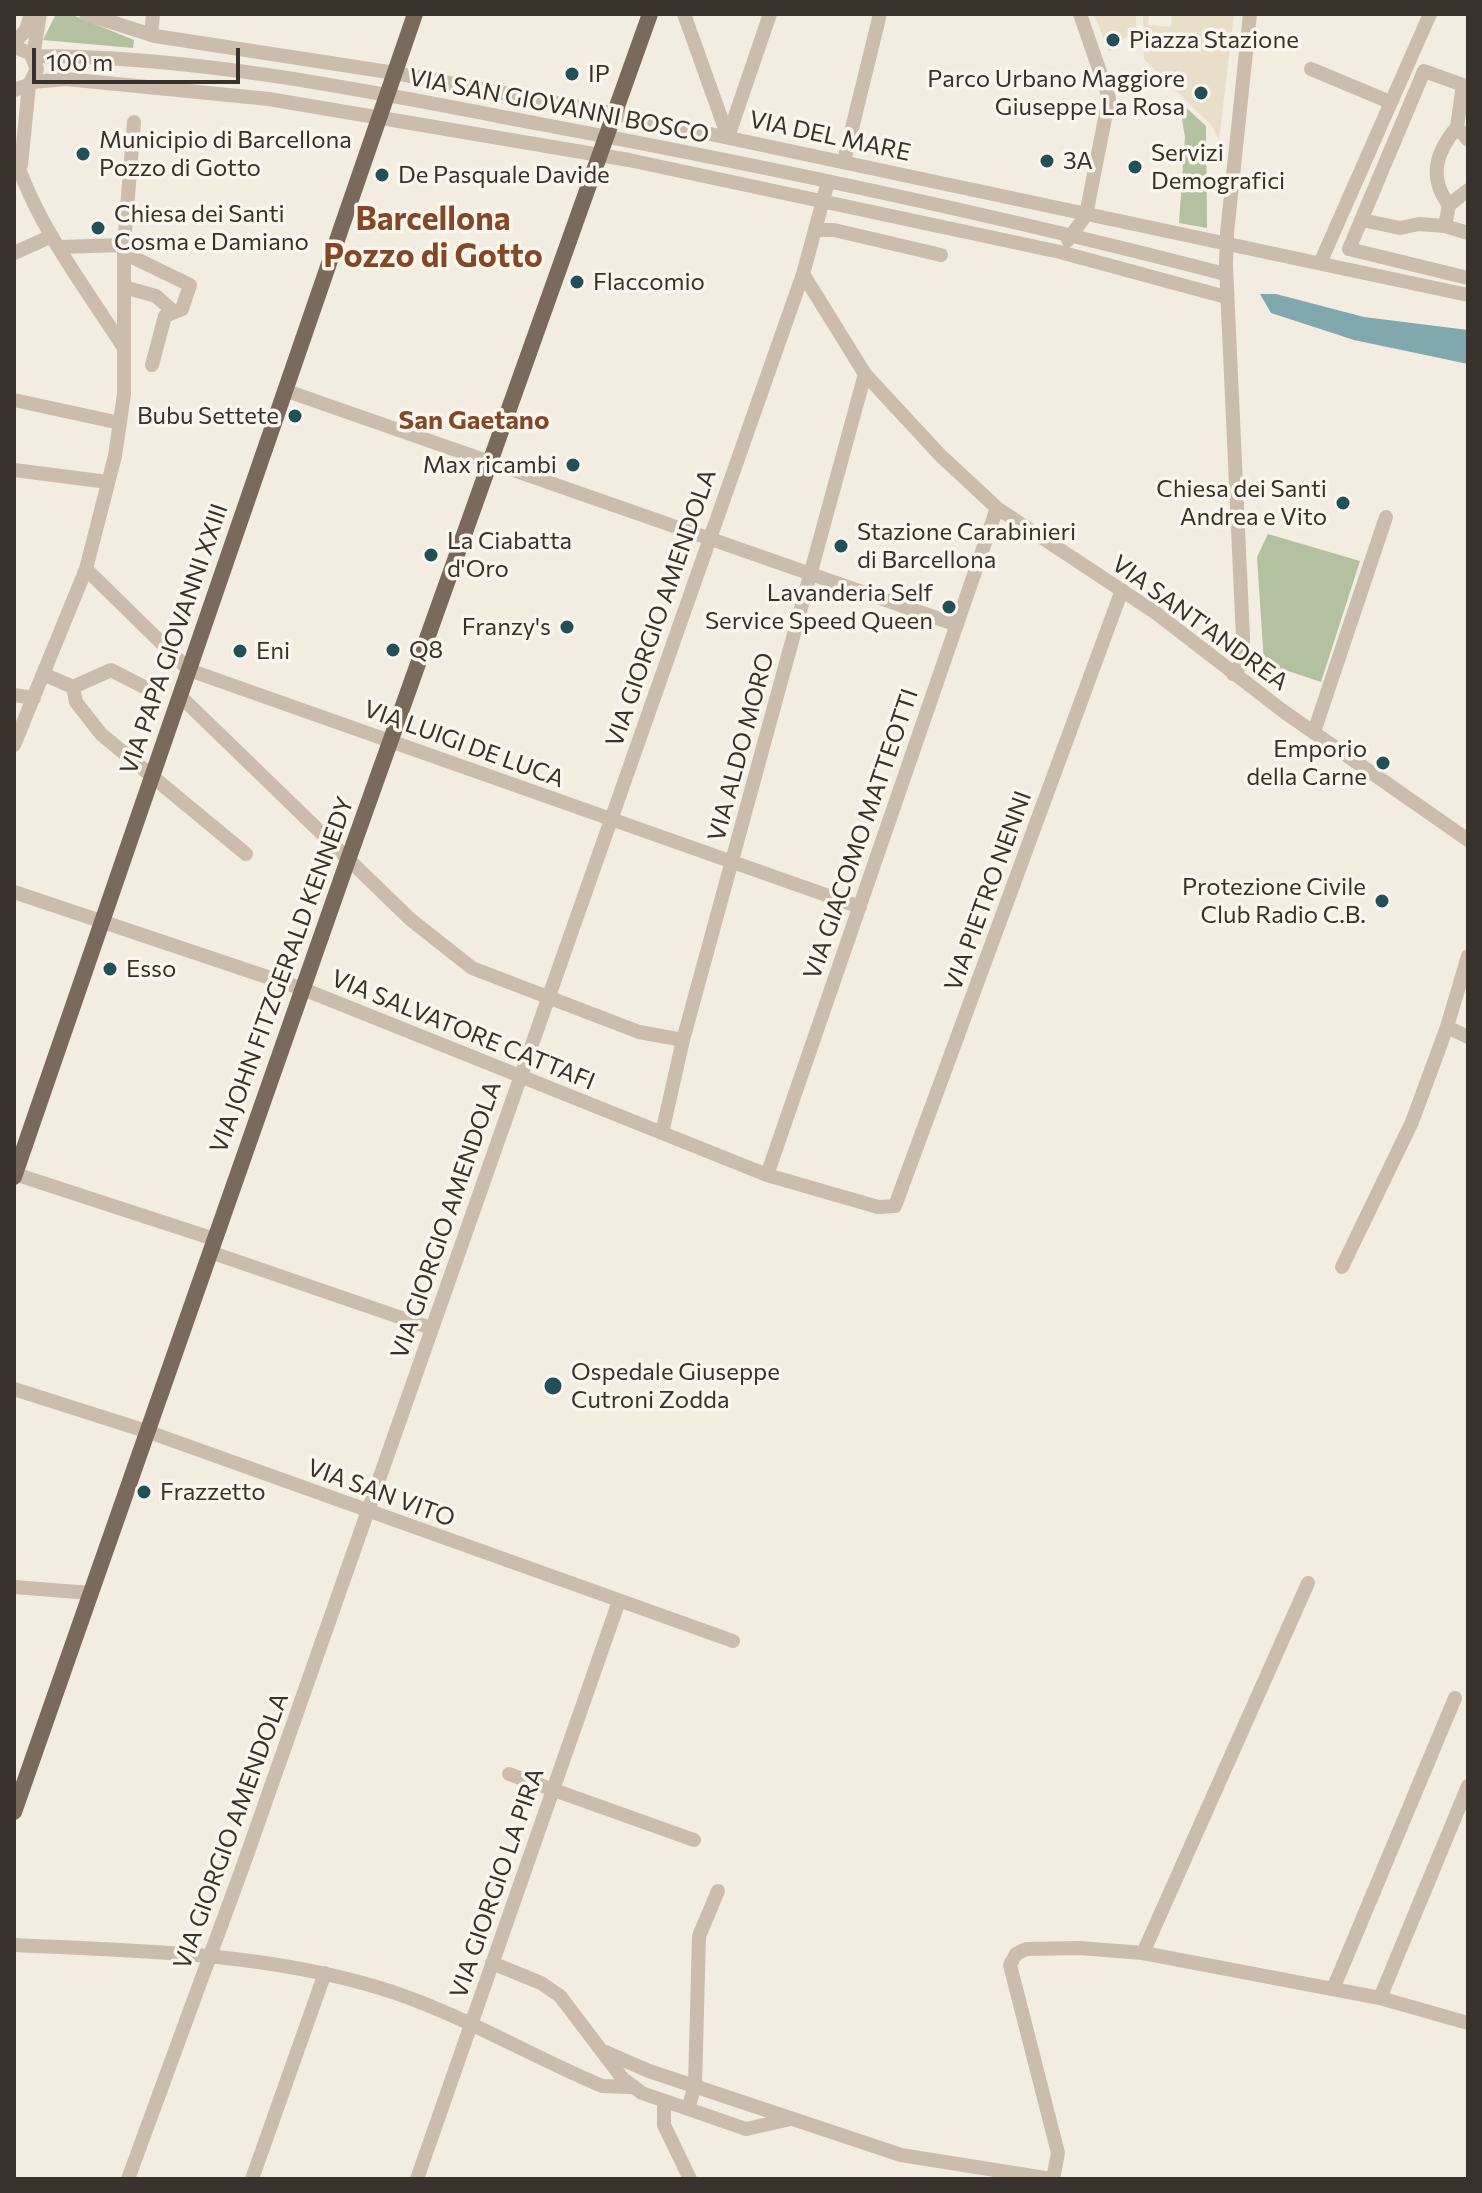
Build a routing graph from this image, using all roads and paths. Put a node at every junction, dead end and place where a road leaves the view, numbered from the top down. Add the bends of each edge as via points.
1 (31, 14) edge
2 (40, 14) edge
3 (86, 14) edge
4 (153, 14) edge
5 (415, 14) edge
6 (650, 14) edge
7 (684, 14) edge
8 (770, 14) edge
9 (880, 14) edge
10 (1065, 14) edge
11 (1250, 14) edge
12 (1430, 14) edge
13 (1081, 16) edge
14 (20, 29) edge
15 (151, 35) junction
16 (14, 45) edge
17 (33, 56) junction
18 (1311, 69) dead end
19 (395, 73) junction
20 (30, 84) junction
21 (1465, 86) edge
22 (14, 90) edge
23 (388, 95) junction
24 (1390, 102) junction
25 (616, 114) junction
26 (380, 116) junction
27 (134, 122) dead end
28 (1457, 127) junction
29 (608, 136) junction
30 (728, 137) junction
31 (1468, 140) edge
32 (14, 154) edge
33 (602, 155) junction
34 (844, 161) junction
35 (19, 181) edge
36 (828, 182) junction
37 (1468, 190) edge
38 (822, 202) junction
39 (1449, 205) junction
40 (1086, 215) junction
41 (1362, 220) junction
42 (1445, 226) junction
43 (815, 230) junction
44 (1468, 233) edge
45 (1072, 234) junction
46 (56, 242) junction
47 (124, 249) junction
48 (1060, 252) junction
49 (14, 253) edge
50 (941, 255) dead end
51 (1321, 261) junction
52 (1226, 268) junction
53 (803, 274) junction
54 (1468, 278) edge
55 (124, 287) junction
56 (1468, 295) edge
57 (1226, 297) junction
58 (174, 312) junction
59 (124, 348) junction
60 (152, 365) dead end
61 (865, 374) junction
62 (284, 390) junction
63 (14, 400) edge
64 (120, 423) junction
65 (491, 463) junction
66 (14, 470) edge
67 (108, 482) junction
68 (997, 508) junction
69 (1386, 517) dead end
70 (708, 539) junction
71 (86, 569) junction
72 (810, 575) junction
73 (1122, 590) junction
74 (957, 625) junction
75 (189, 670) junction
76 (43, 674) junction
77 (1233, 674) junction
78 (73, 687) junction
79 (148, 689) dead end
80 (14, 695) edge
81 (180, 696) junction
82 (34, 698) junction
83 (1314, 732) junction
84 (392, 740) junction
85 (14, 745) edge
86 (153, 776) junction
87 (610, 820) junction
88 (1468, 840) edge
89 (246, 854) dead end
90 (349, 857) junction
91 (733, 862) junction
92 (14, 892) edge
93 (860, 907) junction
94 (103, 923) junction
95 (1468, 956) edge
96 (303, 989) junction
97 (549, 996) junction
98 (1447, 1027) junction
99 (1468, 1037) edge
100 (683, 1040) junction
101 (519, 1078) junction
102 (662, 1133) junction
103 (767, 1175) junction
104 (14, 1176) edge
105 (895, 1206) joint
106 (212, 1246) junction
107 (1342, 1267) dead end
108 (431, 1328) junction
109 (14, 1389) edge
110 (146, 1431) junction
111 (366, 1512) junction
112 (1308, 1583) dead end
113 (14, 1587) edge
114 (91, 1593) junction
115 (619, 1601) junction
116 (733, 1641) dead end
117 (1455, 1698) dead end
118 (509, 1774) dead end
119 (1468, 1786) edge
120 (553, 1789) junction
121 (14, 1812) edge
122 (694, 1840) dead end
123 (718, 1891) dead end
124 (14, 1945) edge
125 (1143, 1953) junction
126 (210, 1955) junction
127 (492, 1963) junction
128 (325, 1973) junction
129 (1333, 1989) junction
130 (1380, 1998) junction
131 (1468, 2023) edge
132 (470, 2026) junction
133 (605, 2052) junction
134 (649, 2071) junction
135 (695, 2086) junction
136 (636, 2090) junction
137 (664, 2102) junction
138 (688, 2108) junction
139 (792, 2119) junction
140 (128, 2179) edge
141 (252, 2179) edge
142 (417, 2179) edge
143 (690, 2179) edge
144 (1052, 2179) edge

1 - 14 street
2 - 17 street
3 - 15 street, VIA DEL MARE
4 - 15 street
5 - 19 main road, VIA PAPA GIOVANNI XXIII
6 - 25 main road, VIA JOHN FITZGERALD KENNEDY
7 - 30 street
8 - 30 street
9 - 34 street
10 - 13 street
11 - 52 street, bridge
12 - 24 street
13 - 40 street via 1109,98
14 - 16 street
15 - 19 street, VIA DEL MARE
16 - 17 street
17 - 20 street via 37,69
17 - 23 street, VIA SAN GIOVANNI BOSCO via 276,75
18 - 24 street
19 - 23 main road, VIA PAPA GIOVANNI XXIII
19 - 25 street, VIA DEL MARE
20 - 22 street, VIA SAN GIOVANNI BOSCO
20 - 26 street, VIA SAN GIOVANNI BOSCO via 66,79 139,85
20 - 35 street
21 - 28 street
21 - 41 street via 1424,71
23 - 26 main road, VIA PAPA GIOVANNI XXIII
23 - 29 street, VIA SAN GIOVANNI BOSCO
24 - 51 street
25 - 29 main road, VIA JOHN FITZGERALD KENNEDY
25 - 30 street, VIA DEL MARE
26 - 33 street, VIA SAN GIOVANNI BOSCO
26 - 62 main road, VIA PAPA GIOVANNI XXIII
27 - 47 street
28 - 31 street
28 - 39 street via 1436,165 1439,193
29 - 33 main road, VIA JOHN FITZGERALD KENNEDY
29 - 36 street, VIA SAN GIOVANNI BOSCO
30 - 34 street, VIA DEL MARE
32 - 35 street
33 - 38 street, VIA SAN GIOVANNI BOSCO
33 - 65 main road, VIA JOHN FITZGERALD KENNEDY
34 - 40 street, VIA DEL MARE
35 - 46 street
36 - 38 street
36 - 45 street, VIA SAN GIOVANNI BOSCO
37 - 39 street
38 - 43 street
38 - 48 street, VIA SAN GIOVANNI BOSCO
39 - 42 street
40 - 45 street
40 - 51 street, VIA DEL MARE
41 - 42 street via 1400,228
41 - 54 street via 1349,249
42 - 44 street
43 - 50 street
43 - 53 street
45 - 48 street
45 - 52 street, VIA SAN GIOVANNI BOSCO
46 - 47 street
46 - 49 street
46 - 59 street
47 - 55 street
47 - 58 street via 190,285 182,309
48 - 57 street, VIA SAN GIOVANNI BOSCO
51 - 56 street, VIA DEL MARE
52 - 57 street
53 - 61 street, VIA SANT'ANDREA
53 - 70 street, VIA GIORGIO AMENDOLA
55 - 58 street via 156,296
55 - 59 street
57 - 77 street via 1243,638 1242,663
58 - 60 street via 165,316
59 - 64 street
61 - 68 street, VIA SANT'ANDREA
61 - 72 street, VIA ALDO MORO
62 - 65 street
62 - 75 main road, VIA PAPA GIOVANNI XXIII
63 - 64 street
64 - 67 street
65 - 70 street
65 - 84 main road, VIA JOHN FITZGERALD KENNEDY
66 - 67 street
67 - 71 street
68 - 73 street, VIA SANT'ANDREA
68 - 74 street, VIA GIACOMO MATTEOTTI
69 - 83 street
70 - 72 street
70 - 87 street, VIA GIORGIO AMENDOLA
71 - 75 street, VIA LUIGI DE LUCA
71 - 76 street
72 - 74 street
72 - 91 street, VIA ALDO MORO
73 - 77 street, VIA SANT'ANDREA
73 - 105 street, VIA PIETRO NENNI
74 - 93 street, VIA GIACOMO MATTEOTTI
75 - 81 main road, VIA PAPA GIOVANNI XXIII
75 - 84 street, VIA LUIGI DE LUCA
76 - 78 street
76 - 82 street
77 - 83 street, VIA SANT'ANDREA
78 - 79 street via 111,670
78 - 86 street via 88,721
80 - 82 street
81 - 86 main road, VIA PAPA GIOVANNI XXIII
81 - 90 street
82 - 85 street
83 - 88 street, VIA SANT'ANDREA
84 - 87 street, VIA LUIGI DE LUCA
84 - 90 main road, VIA JOHN FITZGERALD KENNEDY
86 - 89 street
86 - 94 main road, VIA PAPA GIOVANNI XXIII
87 - 91 street, VIA LUIGI DE LUCA
87 - 97 street, VIA GIORGIO AMENDOLA
90 - 96 main road, VIA JOHN FITZGERALD KENNEDY
90 - 97 street via 410,919 472,968
91 - 93 street, VIA LUIGI DE LUCA
91 - 100 street, VIA ALDO MORO
92 - 94 street, VIA SALVATORE CATTAFI
93 - 103 street, VIA GIACOMO MATTEOTTI
94 - 96 street, VIA SALVATORE CATTAFI
94 - 104 main road, VIA PAPA GIOVANNI XXIII
95 - 98 street
96 - 101 street, VIA SALVATORE CATTAFI
96 - 106 main road, VIA JOHN FITZGERALD KENNEDY
97 - 100 street via 639,1032
97 - 101 street, VIA GIORGIO AMENDOLA
98 - 99 street
98 - 107 street via 1412,1122
100 - 102 street, VIA ALDO MORO
101 - 102 street, VIA SALVATORE CATTAFI
101 - 108 street, VIA GIORGIO AMENDOLA
102 - 103 street, VIA SALVATORE CATTAFI
103 - 105 street, VIA SALVATORE CATTAFI via 878,1207
104 - 106 street
106 - 108 street
106 - 110 main road, VIA JOHN FITZGERALD KENNEDY
108 - 111 street, VIA GIORGIO AMENDOLA
109 - 110 street, VIA SAN VITO
110 - 111 street, VIA SAN VITO
110 - 114 main road, VIA JOHN FITZGERALD KENNEDY
111 - 115 street, VIA SAN VITO
111 - 126 street, VIA GIORGIO AMENDOLA
112 - 125 street
113 - 114 street
114 - 121 main road, VIA JOHN FITZGERALD KENNEDY
115 - 116 street, VIA SAN VITO
115 - 120 street, VIA GIORGIO LA PIRA
117 - 129 street
118 - 120 street
119 - 130 street
120 - 122 street
120 - 127 street, VIA GIORGIO LA PIRA
123 - 135 street via 699,1936
124 - 126 street
125 - 129 street
125 - 144 street via 1026,1949 1010,1965 1058,2153
126 - 128 street
126 - 140 street, VIA GIORGIO AMENDOLA
127 - 132 street, VIA GIORGIO LA PIRA
127 - 133 street via 560,1996
128 - 132 street via 383,1989
128 - 141 street
129 - 130 street
130 - 131 street
132 - 136 street via 602,2086
132 - 142 street, VIA GIORGIO LA PIRA
133 - 134 street
133 - 136 street
134 - 135 street
134 - 136 street
135 - 138 street
135 - 139 street
136 - 137 street
137 - 138 street
137 - 143 street via 664,2125
138 - 139 street via 746,2129
139 - 144 street via 901,2155

